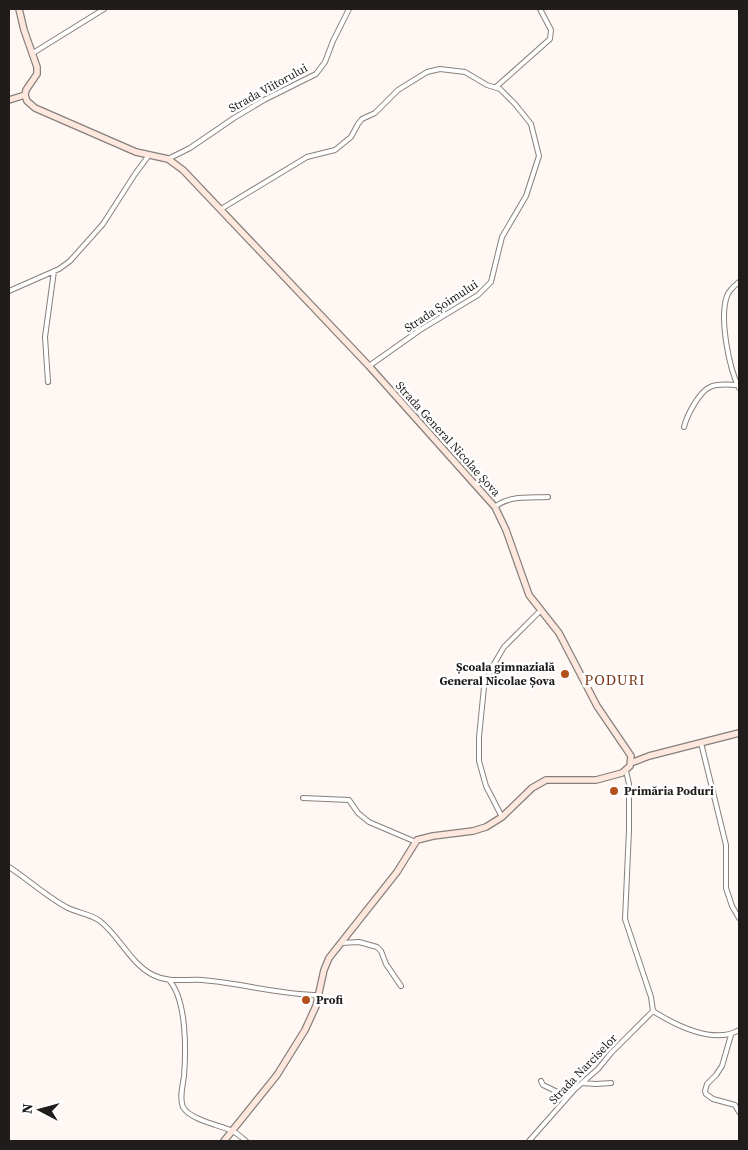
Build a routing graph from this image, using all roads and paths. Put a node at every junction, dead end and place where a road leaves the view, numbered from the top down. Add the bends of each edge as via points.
1 (19, 9) edge
2 (104, 9) edge
3 (349, 9) edge
4 (540, 9) edge
5 (33, 53) junction
6 (496, 88) junction
7 (25, 95) junction
8 (9, 100) edge
9 (149, 155) junction
10 (168, 159) junction
11 (221, 209) junction
12 (54, 271) junction
13 (739, 282) edge
14 (9, 290) edge
15 (368, 366) junction
16 (48, 382) dead end
17 (739, 386) edge
18 (684, 426) dead end
19 (548, 497) dead end
20 (494, 507) junction
21 (541, 610) junction
22 (739, 733) edge
23 (701, 743) junction
24 (631, 763) junction
25 (626, 771) junction
26 (303, 798) dead end
27 (502, 817) junction
28 (416, 842) junction
29 (9, 867) edge
30 (739, 918) edge
31 (341, 943) junction
32 (169, 980) junction
33 (401, 986) dead end
34 (319, 995) junction
35 (653, 1011) junction
36 (739, 1030) edge
37 (730, 1035) junction
38 (541, 1081) dead end
39 (582, 1083) junction
40 (611, 1084) dead end
41 (568, 1097) junction
42 (739, 1112) edge
43 (232, 1131) junction
44 (224, 1141) edge
45 (246, 1141) edge
46 (528, 1141) edge

1 - 5 main road
2 - 5 street
3 - 10 street, Strada Viitorului via 325,62 316,74 264,100
4 - 6 street via 551,30 550,39
5 - 7 main road via 37,74
6 - 11 street, Strada Șoimului via 462,72 440,69 426,72 398,90 376,113 360,121 351,137 335,150 307,156
6 - 15 street, Strada Șoimului via 530,121 539,156 526,196 502,236 491,282 478,295
7 - 8 main road
7 - 9 main road, Strada General Nicolae Șova via 35,108
9 - 10 main road, Strada General Nicolae Șova
9 - 12 street via 103,224 70,261
10 - 11 main road, Strada General Nicolae Șova
11 - 15 main road, Strada General Nicolae Șova
12 - 14 street
12 - 16 street via 45,337
13 - 17 street via 727,296 725,317 729,352
15 - 20 main road, Strada General Nicolae Șova
17 - 18 street via 721,384 708,388 692,407
19 - 20 street via 512,499
20 - 21 main road, Strada General Nicolae Șova via 528,591
21 - 24 main road, Strada General Nicolae Șova via 559,633 597,706 629,752
21 - 27 street via 504,648 484,687 479,761 486,786
22 - 23 main road
23 - 24 main road
23 - 30 street via 725,842 726,888
24 - 25 main road
25 - 27 main road via 596,780 546,780 532,788
25 - 35 street via 629,830 625,919
26 - 28 street via 349,800 369,822
27 - 28 main road via 480,830
28 - 31 main road via 397,872
29 - 32 street via 70,909 99,920 144,969
31 - 33 street via 359,942 377,947
31 - 34 main road via 327,964
32 - 34 street via 201,980 284,994
32 - 43 street via 185,1030 183,1106 188,1113
34 - 43 main road via 315,1011 277,1075
35 - 37 street via 693,1031
35 - 39 street, Strada Narciselor
36 - 37 street
37 - 42 street via 722,1066 705,1091 713,1099 735,1104
38 - 41 street
39 - 40 street
39 - 41 street, Strada Narciselor
41 - 46 street, Strada Narciselor
43 - 44 main road
43 - 45 street

